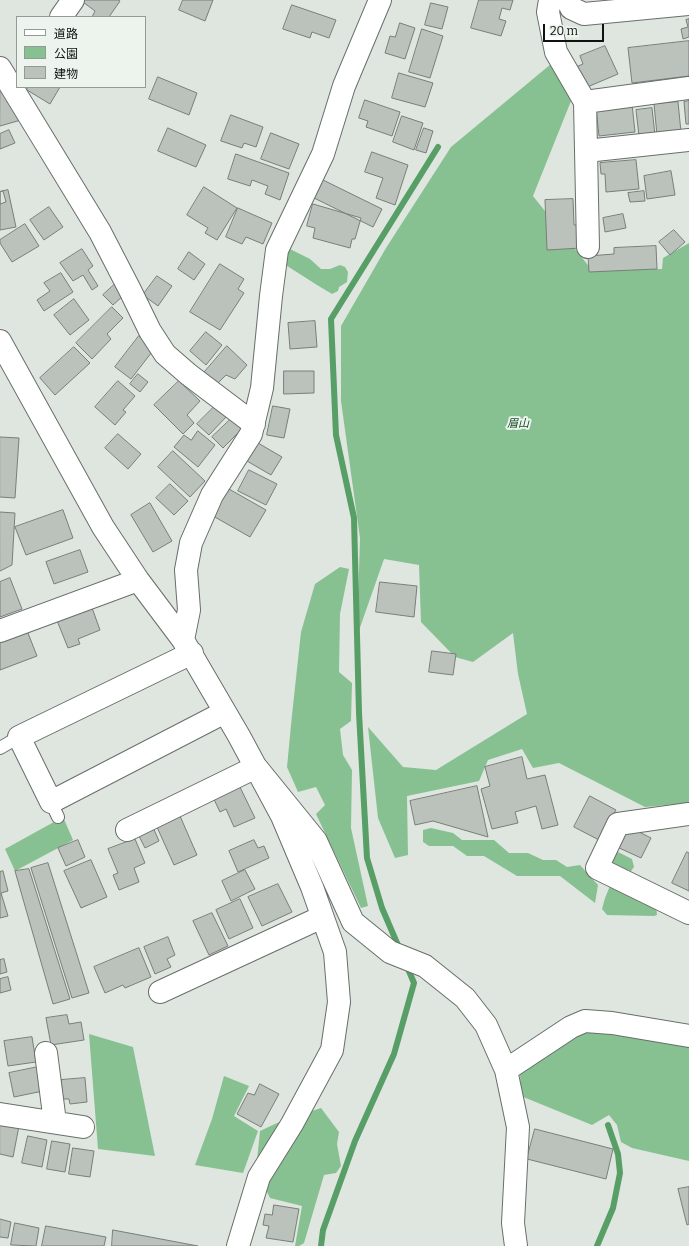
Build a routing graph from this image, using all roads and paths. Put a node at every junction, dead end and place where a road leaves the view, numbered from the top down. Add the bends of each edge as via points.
1 (73, 0) edge
2 (380, 0) edge
3 (550, 0) edge
4 (568, 0) edge
5 (689, 4) edge
6 (63, 16) edge
7 (0, 68) edge
8 (15, 87) edge
9 (689, 88) edge
10 (585, 102) junction
11 (689, 140) edge
12 (586, 151) junction
13 (588, 247) dead end
14 (0, 341) edge
15 (254, 424) junction
16 (138, 580) junction
17 (0, 631) edge
18 (187, 646) junction
19 (225, 712) junction
20 (9, 742) edge
21 (256, 767) junction
22 (689, 814) edge
23 (127, 830) dead end
24 (689, 913) edge
25 (322, 917) junction
26 (160, 992) dead end
27 (689, 1036) edge
28 (46, 1053) dead end
29 (506, 1070) junction
30 (0, 1114) edge
31 (55, 1122) junction
32 (83, 1127) dead end
33 (238, 1246) edge
34 (516, 1246) edge

1 - 6 street
2 - 15 street via 344,86 323,154 277,250 262,388
3 - 10 street via 548,12 556,52
4 - 5 street via 572,8 584,14
7 - 8 street
8 - 15 street via 100,232 150,331 165,354
9 - 10 street
10 - 12 street
11 - 12 street
12 - 13 street
14 - 16 street via 102,527
15 - 18 street via 251,434 212,495 191,543 186,570 189,610
16 - 17 street
16 - 18 street
18 - 19 street
18 - 20 street
19 - 20 street via 54,810
19 - 21 street
21 - 23 street
21 - 25 street via 282,816
21 - 29 street via 316,841 354,922 390,952 425,966 465,998 486,1025
22 - 24 street via 618,824 597,868
25 - 26 street
25 - 33 street via 334,952 339,1002 332,1050 292,1124 259,1177
27 - 29 street via 585,1021 571,1027
28 - 31 street
29 - 34 street via 518,1127 513,1223
30 - 31 street
31 - 32 street

